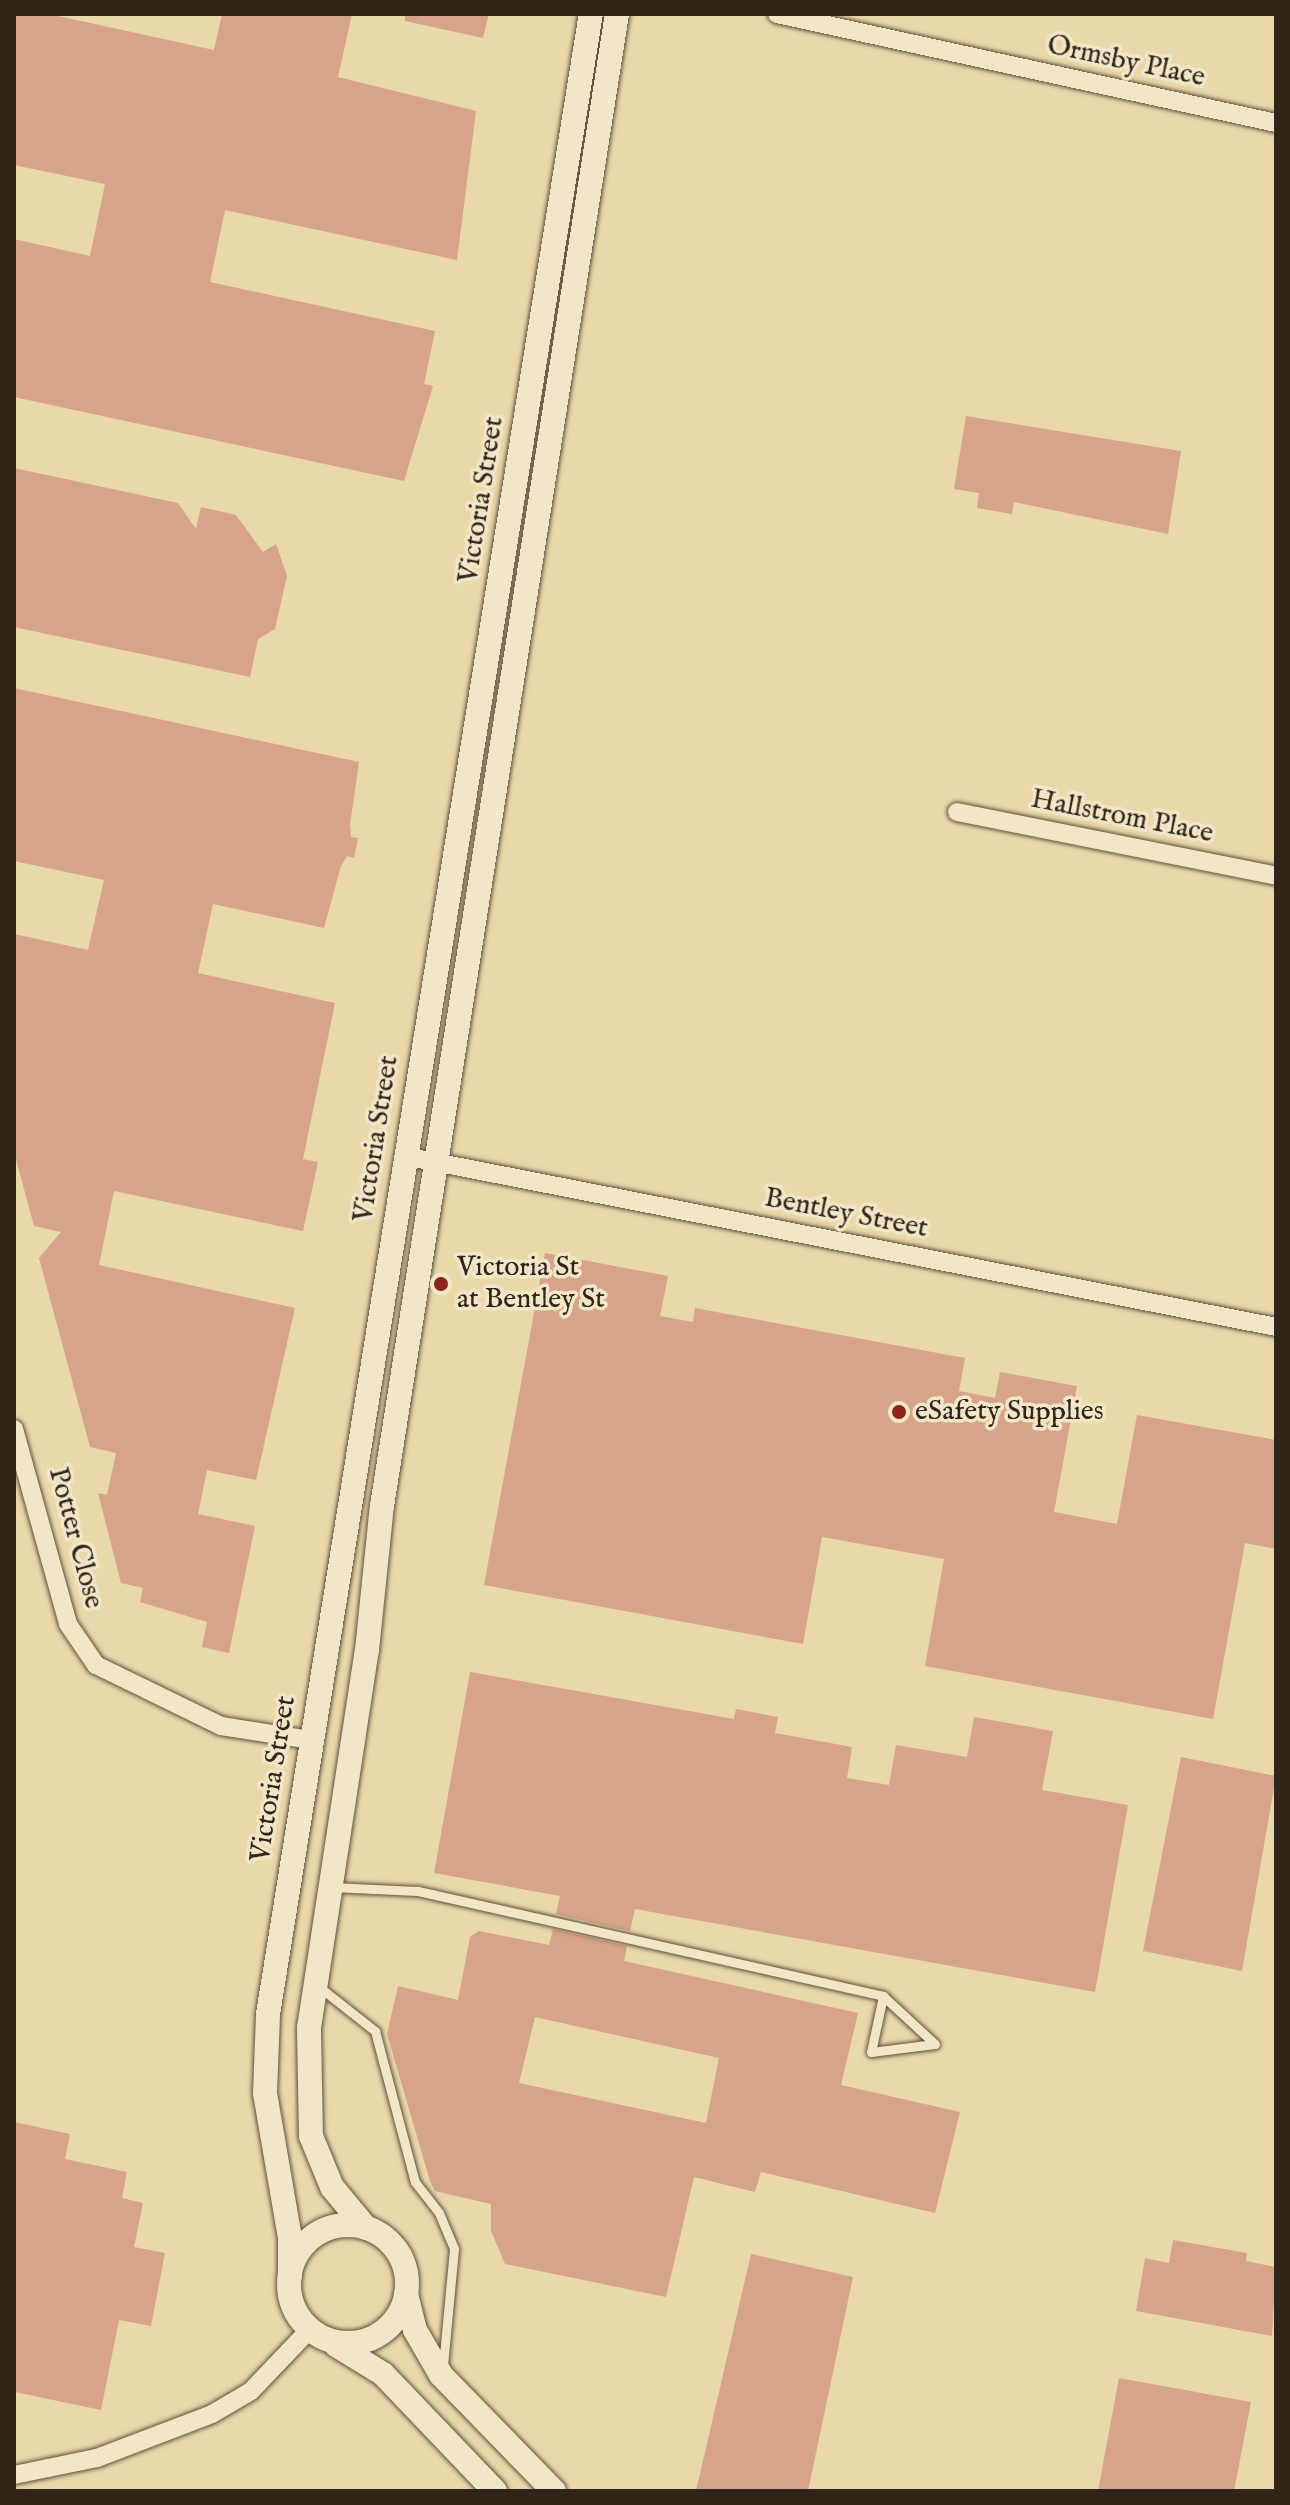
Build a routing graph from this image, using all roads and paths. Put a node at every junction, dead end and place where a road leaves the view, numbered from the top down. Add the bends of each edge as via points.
1 (591, 14) edge
2 (617, 14) edge
3 (777, 14) edge
4 (1276, 123) edge
5 (957, 812) dead end
6 (1276, 876) edge
7 (404, 1156) junction
8 (437, 1162) junction
9 (1276, 1327) edge
10 (14, 1429) edge
11 (310, 1740) junction
12 (331, 1887) junction
13 (316, 1984) junction
14 (883, 1996) junction
15 (366, 2228) junction
16 (290, 2276) junction
17 (406, 2294) junction
18 (317, 2334) junction
19 (441, 2375) junction
20 (14, 2475) edge
21 (495, 2491) edge
22 (554, 2491) edge

1 - 7 main road, Victoria Street
2 - 8 main road, Victoria Street
3 - 4 street, Ormsby Place
5 - 6 street, Hallstrom Place
7 - 8 street, Bentley Street
7 - 11 main road, Victoria Street
8 - 9 street, Bentley Street
8 - 12 main road, Victoria Street
10 - 11 street, Potter Close via 68,1624 96,1665 221,1726
11 - 16 main road, Victoria Street via 265,2056 269,2131 290,2238
12 - 13 main road, Victoria Street
12 - 14 lane via 418,1891
13 - 15 main road, Victoria Street via 306,2071 311,2136 332,2187
13 - 19 lane via 375,2031 415,2182 439,2213 454,2249
14 - 14 lane via 871,2052 935,2044 914,2025
15 - 16 main road via 333,2227 317,2234 294,2260
15 - 17 main road via 402,2261
16 - 18 main road via 290,2296
17 - 18 main road via 400,2311 376,2336 359,2342
17 - 19 main road via 415,2330
18 - 20 street via 251,2391 212,2414 97,2458
18 - 21 main road via 383,2374
19 - 22 main road

